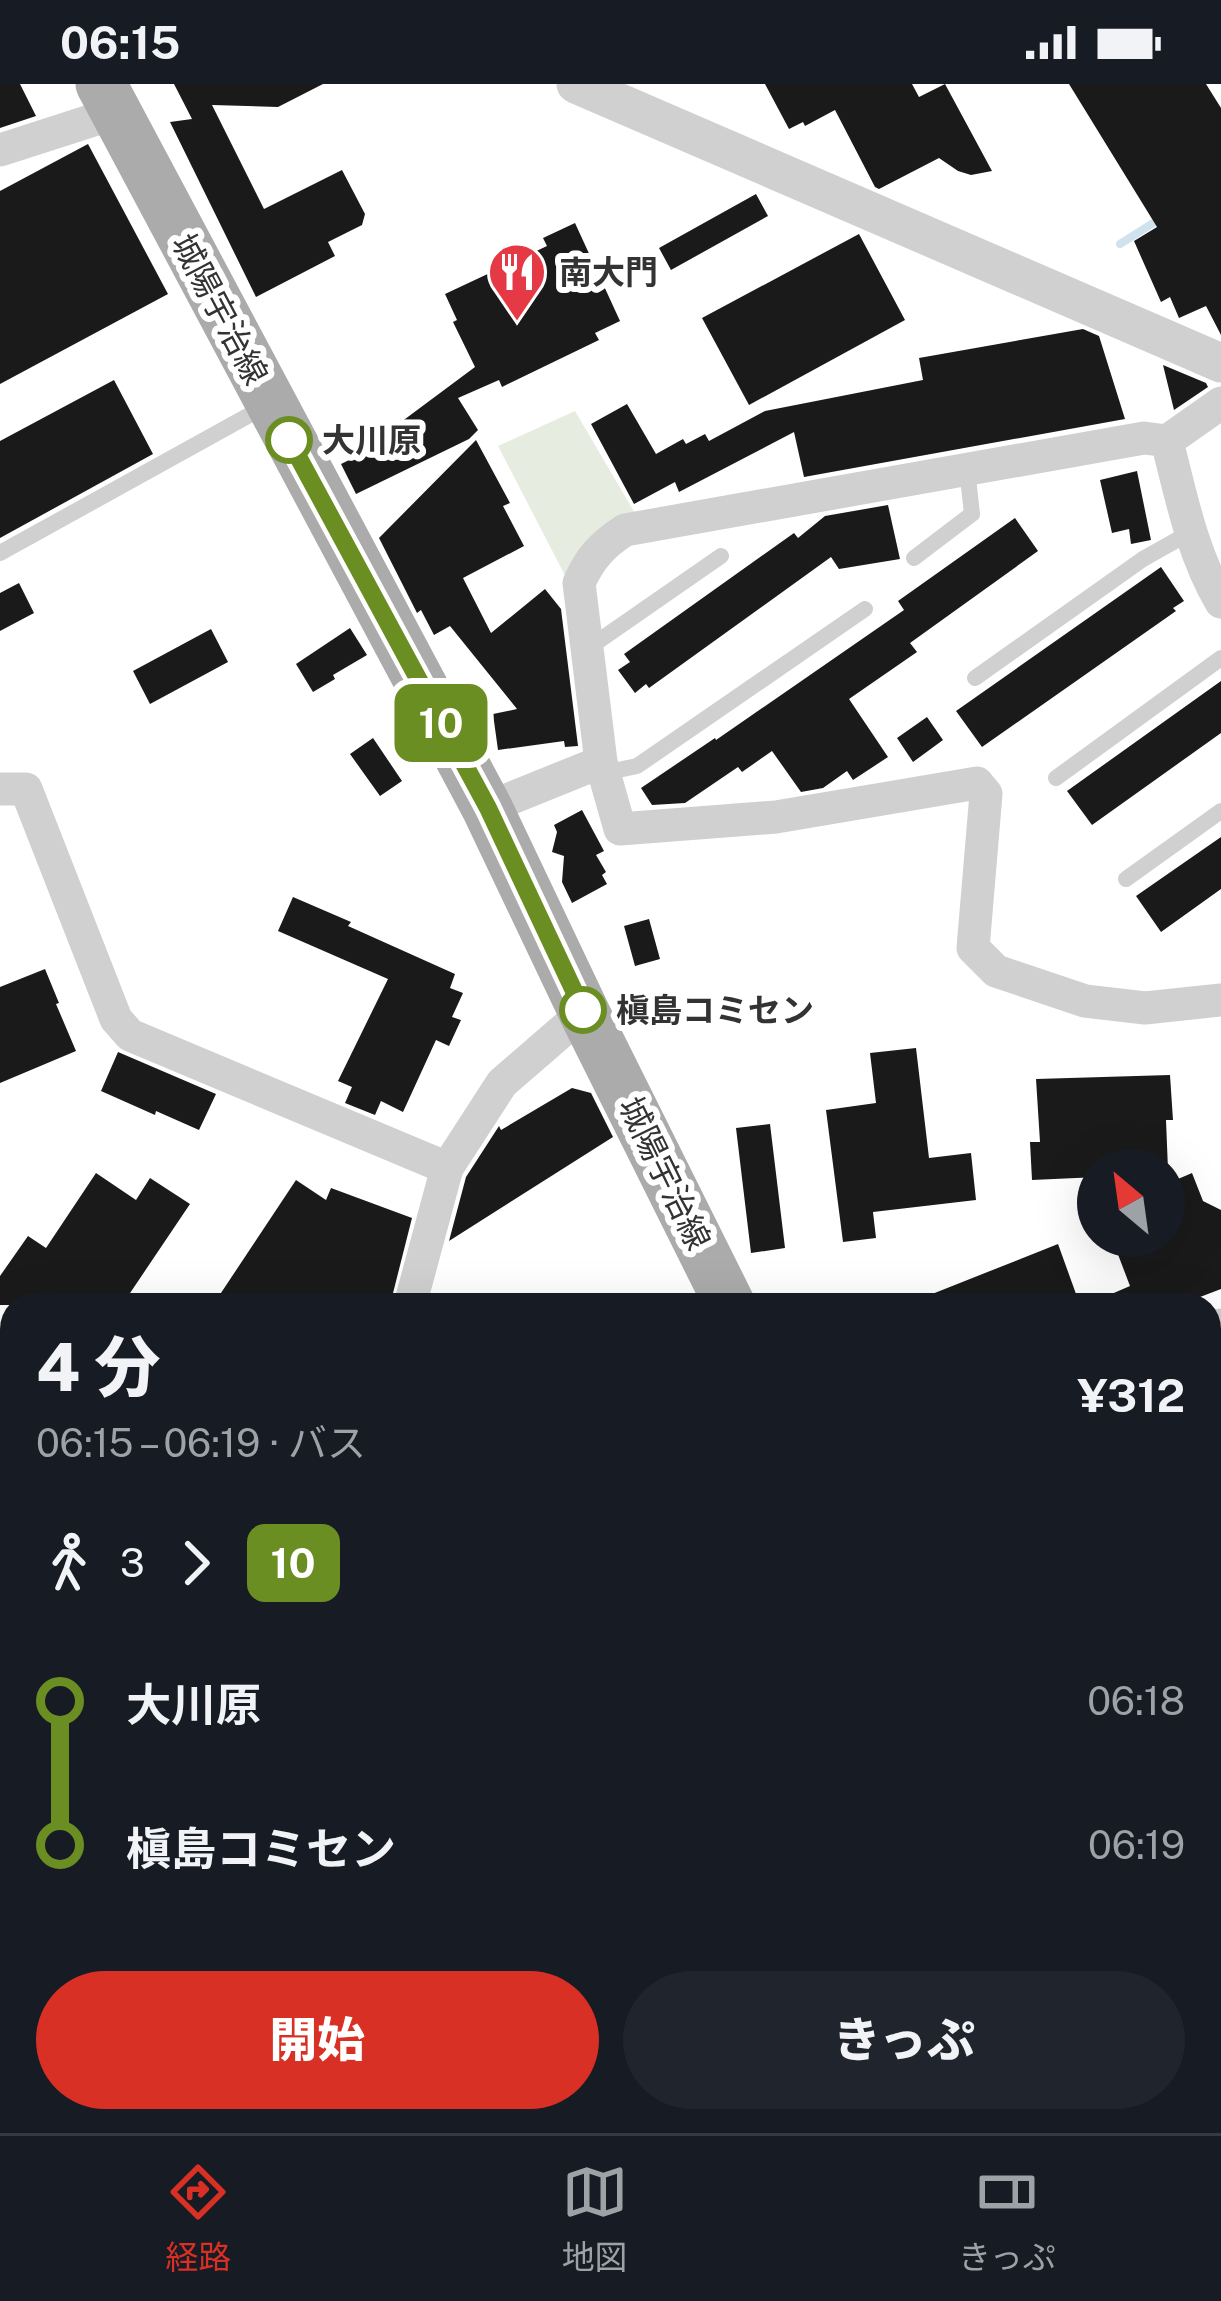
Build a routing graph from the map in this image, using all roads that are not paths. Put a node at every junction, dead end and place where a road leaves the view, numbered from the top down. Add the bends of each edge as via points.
1 (576, 84) edge
2 (108, 98) edge
3 (0, 150) edge
4 (1221, 363) edge
5 (1221, 403) edge
6 (270, 404) junction
7 (1166, 441) junction
8 (967, 469) junction
9 (1191, 532) junction
10 (0, 553) edge
11 (721, 556) dead end
12 (914, 558) dead end
13 (1221, 602) edge
14 (866, 609) dead end
15 (587, 649) junction
16 (1221, 658) edge
17 (975, 679) dead end
18 (603, 768) junction
19 (1055, 778) dead end
20 (0, 789) edge
21 (488, 808) junction
22 (1221, 811) edge
23 (1126, 879) dead end
24 (1221, 1000) edge
25 (584, 1012) junction
26 (446, 1168) junction
27 (413, 1293) edge
28 (724, 1293) edge

1 - 4 street
2 - 3 street
2 - 6 main road, 城陽宇治線
5 - 7 street
6 - 10 lane
6 - 21 main road, 城陽宇治線
7 - 8 street via 1144,437
7 - 9 street
8 - 12 lane via 972,514
8 - 15 street via 625,530 602,545 579,583
9 - 13 street
9 - 17 lane
11 - 15 lane
14 - 18 lane via 637,766
15 - 18 street
16 - 19 lane
18 - 21 street
18 - 24 street via 620,830 776,817 976,783 986,794 974,948 996,971 1085,1001 1145,1008
20 - 26 street via 26,788 116,1019 130,1035
21 - 25 main road, 城陽宇治線
22 - 23 lane
25 - 26 street via 502,1083
25 - 28 main road, 城陽宇治線
26 - 27 street

